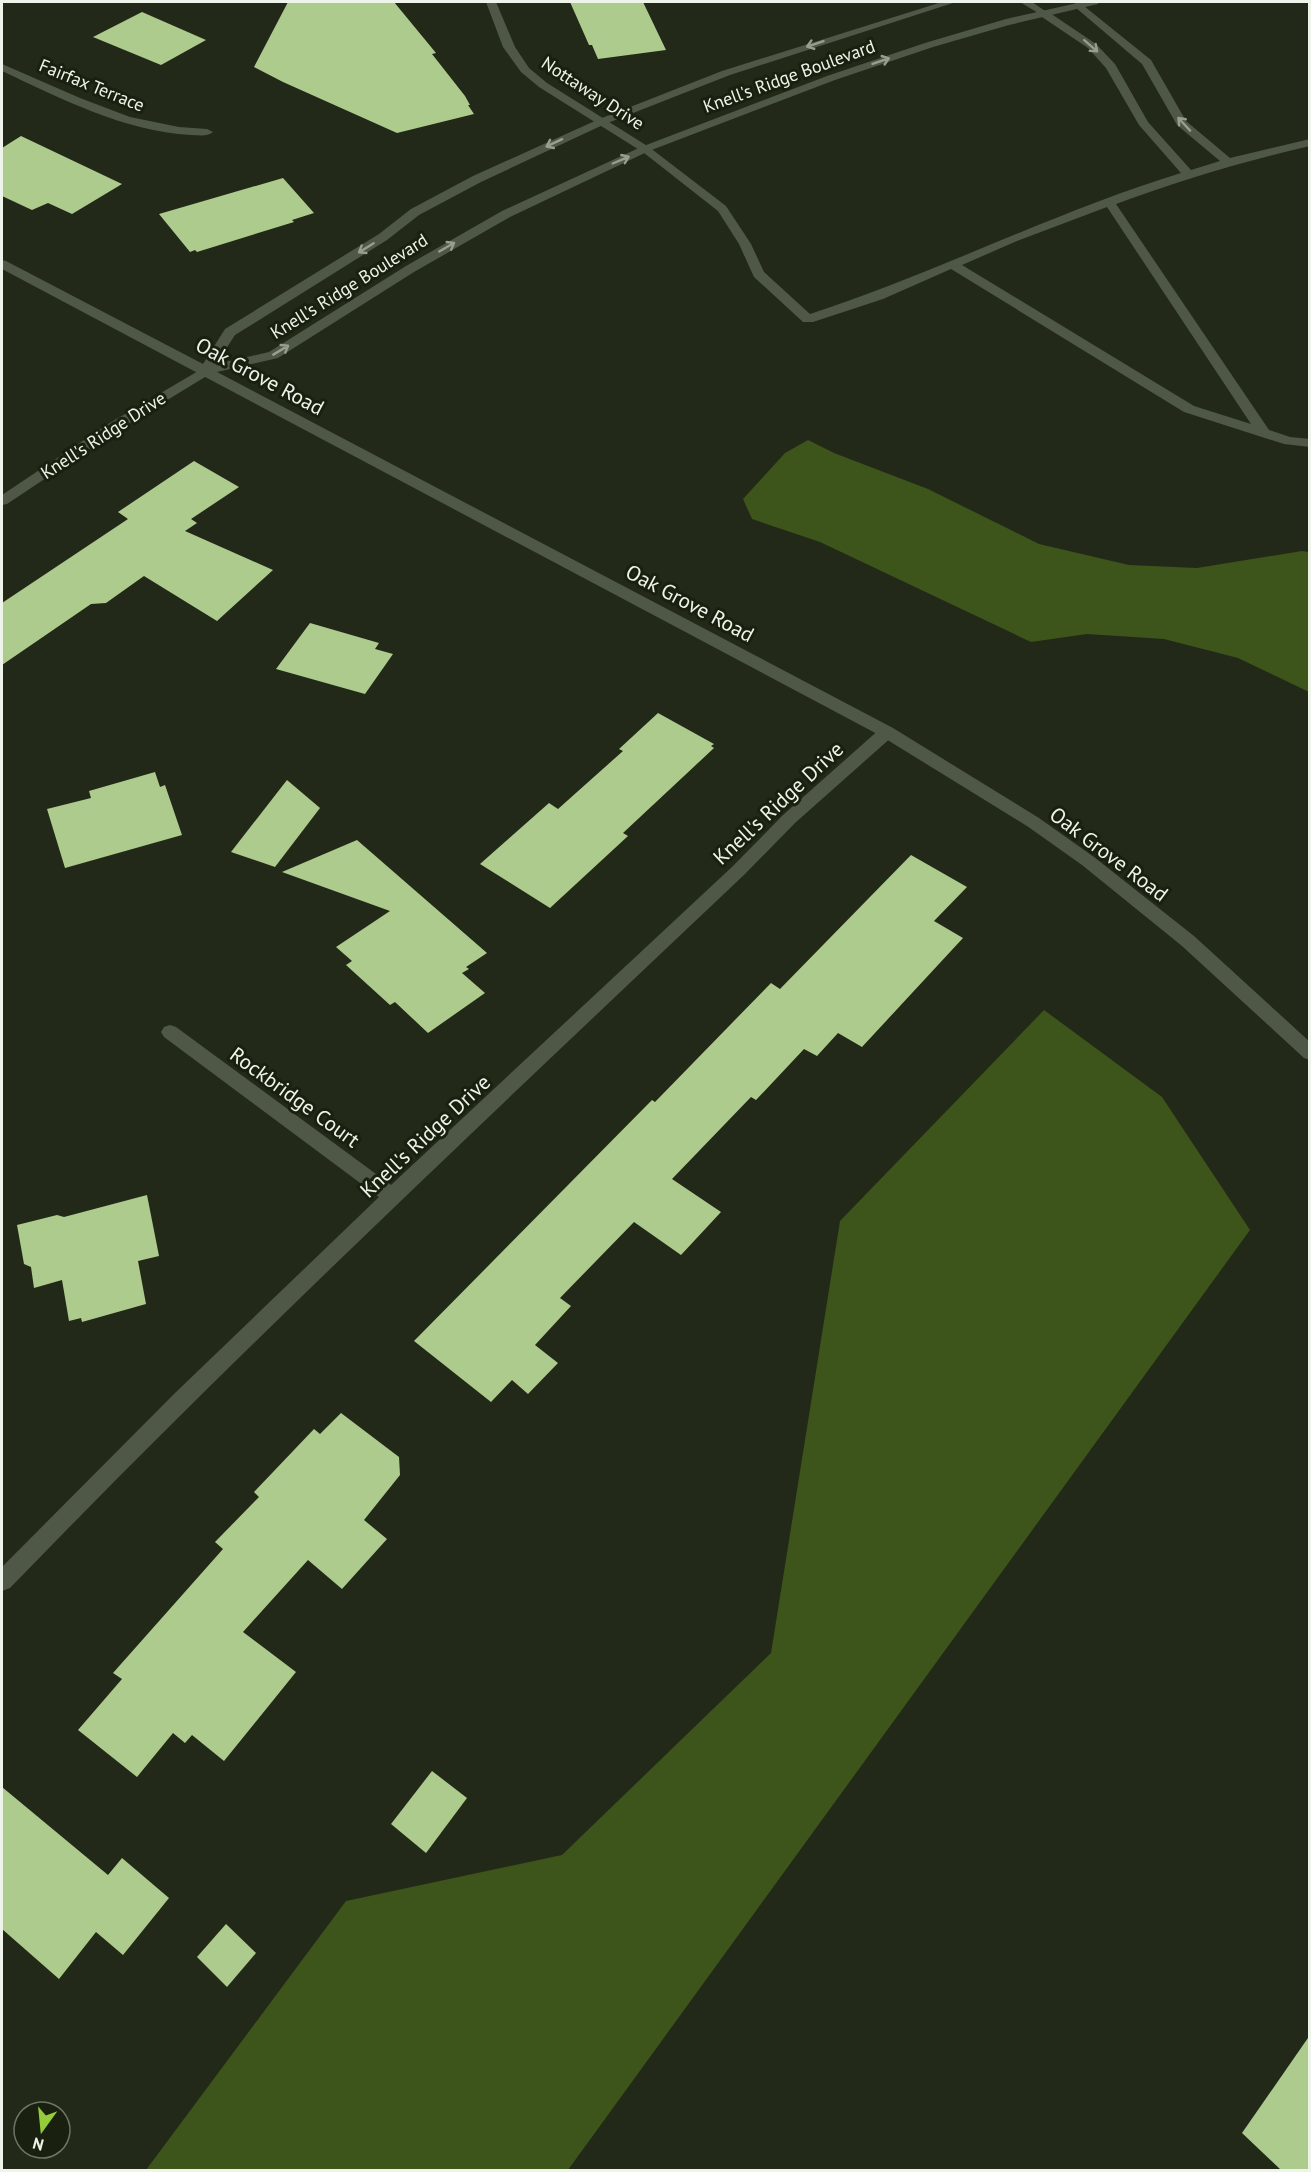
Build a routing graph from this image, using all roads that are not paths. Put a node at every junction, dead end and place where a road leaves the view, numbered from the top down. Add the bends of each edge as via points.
1 (491, 2) edge
2 (951, 2) edge
3 (1025, 2) edge
4 (1094, 2) edge
5 (1077, 3) edge
6 (1043, 13) junction
7 (2, 67) edge
8 (1150, 103) junction
9 (601, 122) junction
10 (207, 132) dead end
11 (1310, 142) edge
12 (645, 149) junction
13 (1228, 162) junction
14 (1188, 174) junction
15 (1109, 202) junction
16 (2, 264) edge
17 (952, 264) junction
18 (205, 371) junction
19 (1264, 433) junction
20 (1310, 443) edge
21 (2, 501) edge
22 (886, 732) junction
23 (170, 1032) dead end
24 (1310, 1053) edge
25 (393, 1197) junction
26 (2, 1581) edge

1 - 9 street, Nottaway Drive via 509,47 525,70
2 -> 9 street, Knell's Ridge Boulevard via 726,73
3 - 6 street
4 - 5 street, Knell's Ridge Boulevard
5 - 6 street, Knell's Ridge Boulevard
5 - 8 street via 1147,62
6 -> 8 street via 1092,46
12 -> 6 street, Knell's Ridge Boulevard via 842,74
7 - 10 street, Fairfax Terrace via 111,116 147,127
13 -> 8 street
8 - 14 street via 1143,123
9 - 12 street, Nottaway Drive
9 -> 18 street, Knell's Ridge Boulevard via 415,212 383,237 230,332
11 - 13 street
12 - 17 street, Nottaway Drive via 722,209 745,244 758,274 808,319 878,296
18 -> 12 street, Knell's Ridge Boulevard via 273,355 506,214
13 - 14 street
14 - 15 street
15 - 17 street
15 - 19 street
16 - 18 street, Oak Grove Road
17 - 19 street via 1190,409
18 - 21 street, Knell's Ridge Drive
18 - 22 street, Oak Grove Road
19 - 20 street
22 - 24 street, Oak Grove Road via 1033,822 1088,861 1188,941
22 - 25 street, Knell's Ridge Drive via 789,819
23 - 25 street, Rockbridge Court
25 - 26 street, Knell's Ridge Drive via 88,1491

